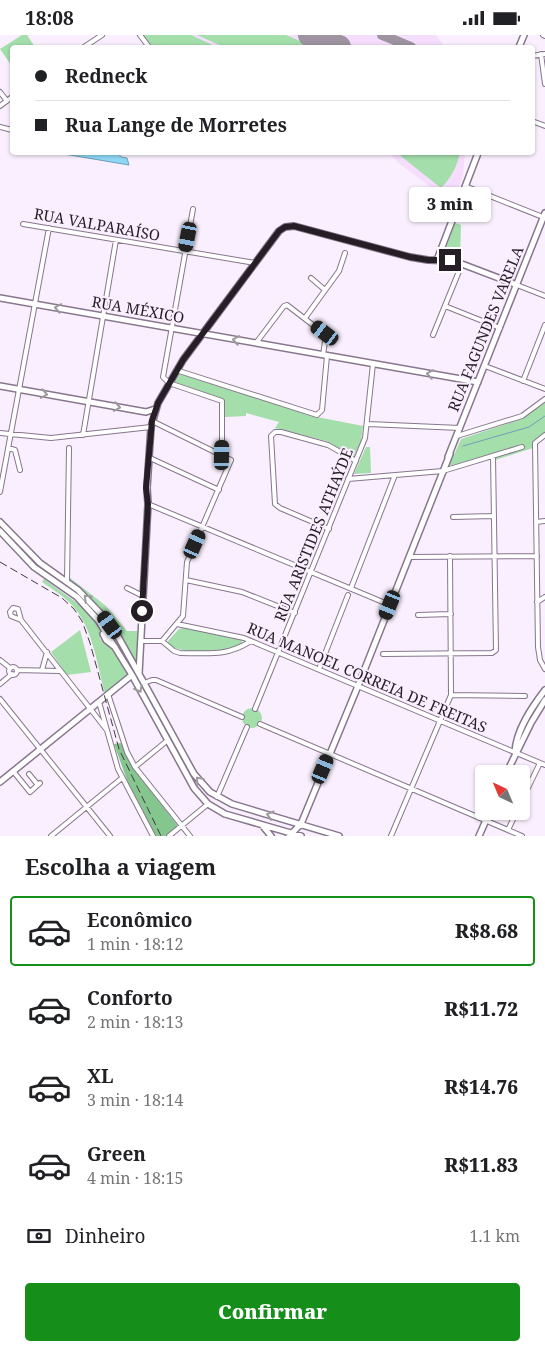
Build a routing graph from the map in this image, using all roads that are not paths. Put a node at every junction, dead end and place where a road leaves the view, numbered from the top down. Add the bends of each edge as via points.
1 (102, 35) edge
2 (87, 45) edge
3 (543, 54) edge
4 (545, 84) edge
5 (0, 92) edge
6 (10, 99) edge
7 (7, 101) junction
8 (0, 106) edge
9 (477, 155) edge
10 (465, 187) junction
11 (193, 209) dead end
12 (544, 216) edge
13 (23, 224) dead end
14 (49, 228) junction
15 (116, 240) junction
16 (185, 251) junction
17 (344, 253) dead end
18 (437, 260) junction
19 (255, 263) junction
20 (462, 264) junction
21 (311, 278) dead end
22 (517, 285) junction
23 (325, 290) junction
24 (545, 296) edge
25 (0, 298) edge
26 (35, 304) junction
27 (445, 306) junction
28 (103, 316) junction
29 (305, 318) junction
30 (545, 325) edge
31 (171, 328) junction
32 (500, 328) junction
33 (192, 332) junction
34 (203, 334) junction
35 (433, 335) dead end
36 (256, 343) junction
37 (192, 349) junction
38 (325, 355) junction
39 (374, 364) junction
40 (485, 366) junction
41 (176, 370) junction
42 (523, 381) junction
43 (478, 382) junction
44 (168, 383) junction
45 (0, 386) edge
46 (19, 389) junction
47 (545, 389) edge
48 (545, 399) edge
49 (88, 402) junction
50 (155, 409) junction
51 (146, 412) junction
52 (152, 424) junction
53 (368, 424) junction
54 (460, 428) junction
55 (0, 433) edge
56 (10, 435) junction
57 (83, 435) junction
58 (545, 435) edge
59 (457, 437) junction
60 (522, 447) dead end
61 (8, 448) junction
62 (69, 448) dead end
63 (222, 455) junction
64 (493, 457) junction
65 (150, 458) junction
66 (356, 461) junction
67 (20, 470) dead end
68 (443, 471) junction
69 (395, 475) junction
70 (348, 479) junction
71 (219, 490) junction
72 (0, 492) edge
73 (148, 504) junction
74 (494, 516) junction
75 (453, 517) dead end
76 (545, 521) edge
77 (0, 522) edge
78 (536, 522) junction
79 (203, 527) junction
80 (328, 529) junction
81 (0, 531) edge
82 (450, 556) junction
83 (495, 556) junction
84 (537, 556) junction
85 (409, 557) junction
86 (311, 572) junction
87 (186, 580) junction
88 (67, 582) junction
89 (127, 588) dead end
90 (351, 589) junction
91 (348, 595) dead end
92 (143, 596) junction
93 (545, 597) edge
94 (537, 602) junction
95 (390, 605) junction
96 (295, 613) junction
97 (418, 615) dead end
98 (451, 615) junction
99 (21, 620) dead end
100 (177, 624) junction
101 (106, 631) junction
102 (116, 633) junction
103 (141, 641) junction
104 (162, 641) junction
105 (251, 641) junction
106 (43, 647) junction
107 (47, 652) junction
108 (279, 652) junction
109 (451, 653) junction
110 (383, 654) dead end
111 (46, 658) junction
112 (0, 660) edge
113 (10, 668) junction
114 (319, 669) junction
115 (545, 669) edge
116 (17, 670) junction
117 (42, 670) junction
118 (59, 671) junction
119 (139, 674) junction
120 (12, 675) junction
121 (132, 675) junction
122 (144, 683) junction
123 (0, 684) edge
124 (358, 686) junction
125 (545, 690) edge
126 (108, 694) junction
127 (451, 695) junction
128 (525, 696) dead end
129 (0, 699) edge
130 (545, 700) edge
131 (99, 702) junction
132 (155, 702) junction
133 (147, 703) junction
134 (90, 709) junction
135 (255, 709) dead end
136 (242, 717) dead end
137 (440, 721) junction
138 (260, 724) dead end
139 (247, 727) dead end
140 (106, 729) junction
141 (168, 740) junction
142 (40, 749) junction
143 (515, 753) junction
144 (330, 754) junction
145 (540, 763) junction
146 (510, 765) edge
147 (545, 765) edge
148 (135, 767) junction
149 (13, 771) junction
150 (29, 774) dead end
151 (122, 778) junction
152 (0, 781) edge
153 (530, 784) edge
154 (412, 789) junction
155 (217, 797) junction
156 (208, 804) junction
157 (240, 806) junction
158 (87, 807) junction
159 (475, 815) edge
160 (237, 818) junction
161 (486, 820) joint
162 (513, 820) edge
163 (262, 824) junction
164 (300, 824) junction
165 (181, 826) junction
166 (508, 830) junction
167 (326, 834) edge
168 (290, 835) edge
169 (51, 836) edge
170 (110, 836) edge
171 (153, 836) edge
172 (169, 836) edge
173 (190, 836) edge
174 (271, 836) edge
175 (301, 836) edge
176 (339, 836) edge
177 (392, 836) edge
178 (479, 836) edge
179 (522, 836) edge

1 - 2 street
3 - 4 street
5 - 7 street
6 - 7 street
7 - 8 street
9 - 10 main road
10 - 12 street
10 - 18 main road
11 - 16 street
12 - 22 main road, RUA FAGUNDES VARELA
13 - 14 street, RUA VALPARAÍSO
14 - 15 street, RUA VALPARAÍSO
14 - 26 street
15 - 16 street, RUA VALPARAÍSO
15 - 28 street
16 - 19 street, RUA VALPARAÍSO
16 - 31 street
17 - 23 street via 339,271
18 - 19 main road via 403,255 298,227 285,227
18 - 20 main road
19 - 34 main road
20 - 22 main road
20 - 27 street
21 - 23 street
22 - 24 street
22 - 32 main road, RUA FAGUNDES VARELA
23 - 29 street
25 - 26 main road, RUA MÉXICO
28 -> 26 main road, RUA MÉXICO
26 - 46 street
27 - 32 street
27 - 35 street
28 - 31 main road, RUA MÉXICO
28 - 49 street
29 - 36 street via 286,305
29 - 38 street via 326,335
30 - 42 street
31 - 33 main road, RUA MÉXICO
31 - 44 street via 163,374
32 - 40 main road, RUA FAGUNDES VARELA
33 - 34 main road, RUA MÉXICO
33 - 37 main road
36 -> 34 main road, RUA MÉXICO
34 - 37 main road
36 - 38 main road, RUA MÉXICO
37 - 41 main road
38 - 39 main road, RUA MÉXICO
38 - 41 street via 319,415
43 -> 39 main road, RUA MÉXICO
39 - 53 street, RUA ARISTIDES ATHAÝDE
40 - 42 street
40 - 43 main road, RUA FAGUNDES VARELA
41 - 44 main road
42 - 47 street
43 - 54 main road, RUA FAGUNDES VARELA
44 - 50 main road
44 - 63 street via 222,401
45 - 46 main road
46 -> 49 main road
46 - 56 street
48 - 59 street via 522,416
49 -> 51 main road
49 - 57 street
50 - 51 main road
50 - 52 main road
51 - 52 main road
52 - 57 street
52 - 63 street
52 - 65 main road
53 - 54 street
53 - 66 street, RUA ARISTIDES ATHAÝDE
54 - 59 main road, RUA FAGUNDES VARELA
55 - 56 street
56 - 57 street via 46,438
56 - 61 street
58 - 78 street via 535,443
59 - 68 main road, RUA FAGUNDES VARELA
60 - 64 street
61 - 67 street via 15,450
61 - 72 street
62 - 88 street
63 - 71 street via 231,461
64 - 68 street
64 - 74 street
65 - 71 street
65 - 73 main road via 146,488
66 - 70 street, RUA ARISTIDES ATHAÝDE
66 - 80 street via 324,443 281,431 271,436 275,504
68 - 69 street
68 - 85 main road, RUA FAGUNDES VARELA
69 - 70 street
69 - 90 street
70 - 80 street, RUA ARISTIDES ATHAÝDE
71 - 79 street
73 - 79 street
73 - 92 main road
74 - 75 street
74 - 83 street
76 - 78 street
77 - 88 main road via 40,563
78 - 84 street
79 - 86 street
79 - 87 street via 187,562
80 - 86 street, RUA ARISTIDES ATHAÝDE
81 - 101 main road via 34,567 82,603
82 - 83 street
82 - 85 street
82 - 98 street
83 - 84 street
83 - 109 street via 497,648 492,653
84 - 94 street
85 - 95 main road, RUA FAGUNDES VARELA
86 - 90 street
86 - 96 street, RUA ARISTIDES ATHAÝDE
87 - 96 street via 242,592
87 - 100 street via 184,616
102 -> 88 main road via 89,599
89 - 92 street
90 - 95 street
91 - 114 street
92 - 103 main road
93 - 94 street
94 - 115 street via 538,653
95 - 124 main road, RUA FAGUNDES VARELA
96 - 108 street, RUA ARISTIDES ATHAÝDE
97 - 98 street
98 - 109 street
99 - 106 street
100 - 104 street
100 - 105 street, RUA MANOEL CORREIA DE FREITAS
101 - 102 main road
101 - 121 main road
102 - 119 main road
103 - 104 street
103 - 119 main road
104 - 105 street via 180,653 221,653 236,650
105 - 108 street, RUA MANOEL CORREIA DE FREITAS
106 - 107 street
106 - 111 street
107 - 111 street
107 - 118 street
108 - 114 street, RUA MANOEL CORREIA DE FREITAS
108 - 135 street, RUA ARISTIDES ATHAÝDE
109 - 110 street
109 - 127 street
111 - 117 street
112 - 113 street
113 - 116 street
113 - 120 street
114 - 124 street, RUA MANOEL CORREIA DE FREITAS
116 - 117 street
116 - 120 street
117 - 118 street
118 - 134 street
119 - 122 main road
120 - 123 street
121 - 126 main road
121 -> 133 main road
122 - 132 main road
122 - 136 street via 156,680
124 - 137 street, RUA MANOEL CORREIA DE FREITAS
124 - 144 main road, RUA FAGUNDES VARELA
125 - 143 main road via 523,725
126 - 131 main road
126 - 148 street
127 - 128 street
127 - 137 street
129 - 142 street
130 - 143 main road
131 - 134 main road
131 - 140 street
132 - 133 main road via 152,705
155 -> 132 main road via 194,774
133 - 141 main road
134 - 140 street
134 - 142 main road
137 - 143 street, RUA MANOEL CORREIA DE FREITAS
137 - 154 street
138 - 144 street
139 - 155 street
140 - 151 street
141 - 148 street
141 - 156 main road via 194,788
142 - 149 main road
142 - 158 street
143 - 145 street, RUA MANOEL CORREIA DE FREITAS
143 - 146 main road
144 - 154 street
144 - 164 main road, RUA FAGUNDES VARELA
145 - 147 street, RUA MANOEL CORREIA DE FREITAS
145 - 153 street
148 - 165 street
149 - 150 street via 29,792 39,784
149 - 152 main road
151 - 158 street
151 - 171 street
154 - 159 street
154 - 177 street
155 - 157 main road
156 - 160 main road
156 - 165 street
157 - 160 main road via 234,811
164 -> 157 main road
158 - 169 street
158 - 170 street
160 - 163 main road
161 - 166 street
161 - 178 main road
162 - 166 street
163 - 168 main road
163 - 174 main road
164 - 167 main road
164 - 168 main road, RUA FAGUNDES VARELA
165 - 172 street
165 - 173 street
166 - 179 street
167 - 176 main road
168 - 175 main road

